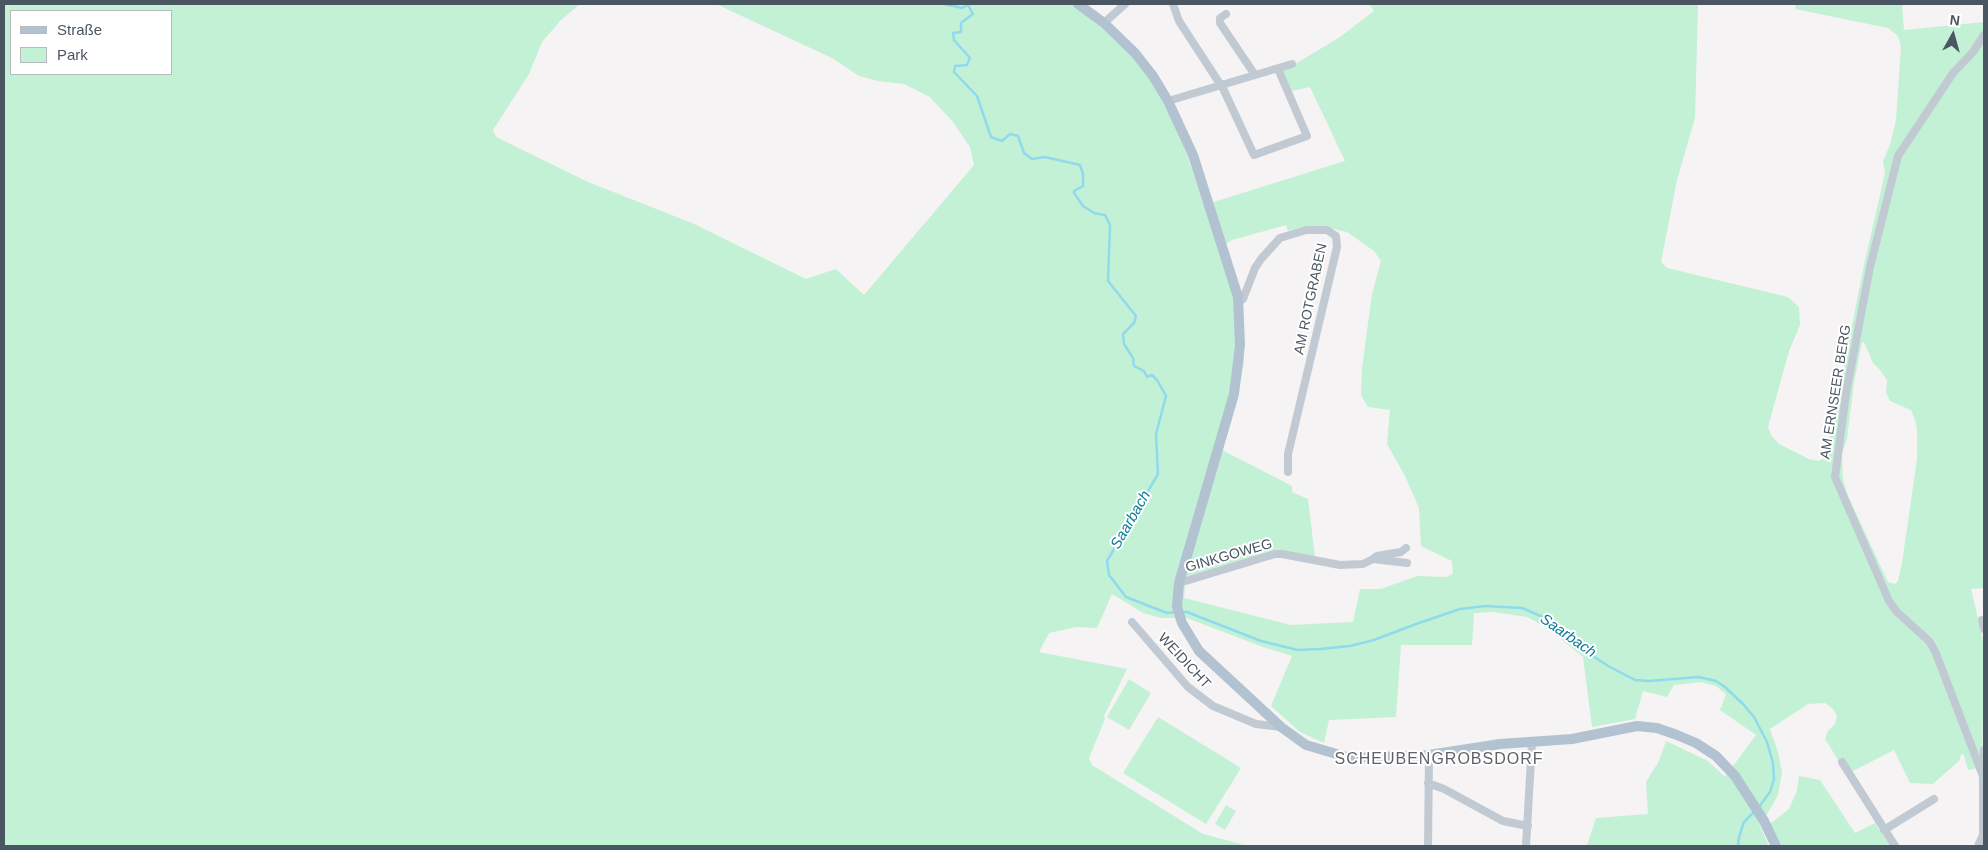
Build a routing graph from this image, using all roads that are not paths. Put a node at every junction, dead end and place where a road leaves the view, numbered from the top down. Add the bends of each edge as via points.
1 (1078, 4) edge
2 (1125, 4) edge
3 (1173, 4) edge
4 (1226, 14) dead end
5 (1104, 23) junction
6 (1984, 35) edge
7 (1292, 64) dead end
8 (1278, 69) junction
9 (1255, 75) junction
10 (1220, 84) junction
11 (1168, 101) junction
12 (1238, 302) junction
13 (1288, 472) dead end
14 (1406, 548) dead end
15 (1373, 559) junction
16 (1407, 563) dead end
17 (1180, 582) junction
18 (1982, 620) dead end
19 (1132, 622) dead end
20 (1984, 629) edge
21 (1281, 727) junction
22 (1532, 742) junction
23 (1984, 750) edge
24 (1429, 755) junction
25 (1842, 762) dead end
26 (1983, 776) junction
27 (1428, 783) junction
28 (1934, 799) dead end
29 (1528, 826) junction
30 (1884, 830) junction
31 (1428, 846) edge
32 (1526, 846) edge
33 (1776, 846) edge
34 (1894, 846) edge
35 (1978, 846) edge

1 - 5 main road
2 - 5 street
3 - 10 street via 1179,21
4 - 9 street via 1220,18 1220,23
5 - 11 main road via 1135,53
6 - 26 street, AM ERNSEER BERG via 1945,85 1898,156 1846,394 1835,477 1889,601 1935,651
7 - 8 street
8 - 9 street
8 - 10 street via 1307,136 1254,155
9 - 10 street
10 - 11 street
11 - 12 main road via 1193,155
12 - 13 street, AM ROTGRABEN via 1244,299 1255,268 1280,238 1306,230 1327,230 1336,236 1338,247 1288,454
12 - 17 main road via 1240,345 1234,394
14 - 15 street, GINKGOWEG
15 - 16 street, GINKGOWEG
15 - 17 street, GINKGOWEG via 1363,564 1340,566 1275,554
17 - 21 main road via 1177,607 1198,651
18 - 20 street
19 - 21 street, WEIDICHT via 1188,687 1213,706 1256,724
21 - 24 main road via 1306,745 1350,758
22 - 24 main road
22 - 29 street
22 - 33 main road via 1572,740 1637,726 1657,728 1696,743 1716,756 1735,776
23 - 26 street, AM ERNSEER BERG
24 - 27 street
25 - 30 street
26 - 35 street, AM ERNSEER BERG via 1983,835
27 - 29 street via 1503,821
27 - 31 street
28 - 30 street
29 - 32 street
30 - 34 street

